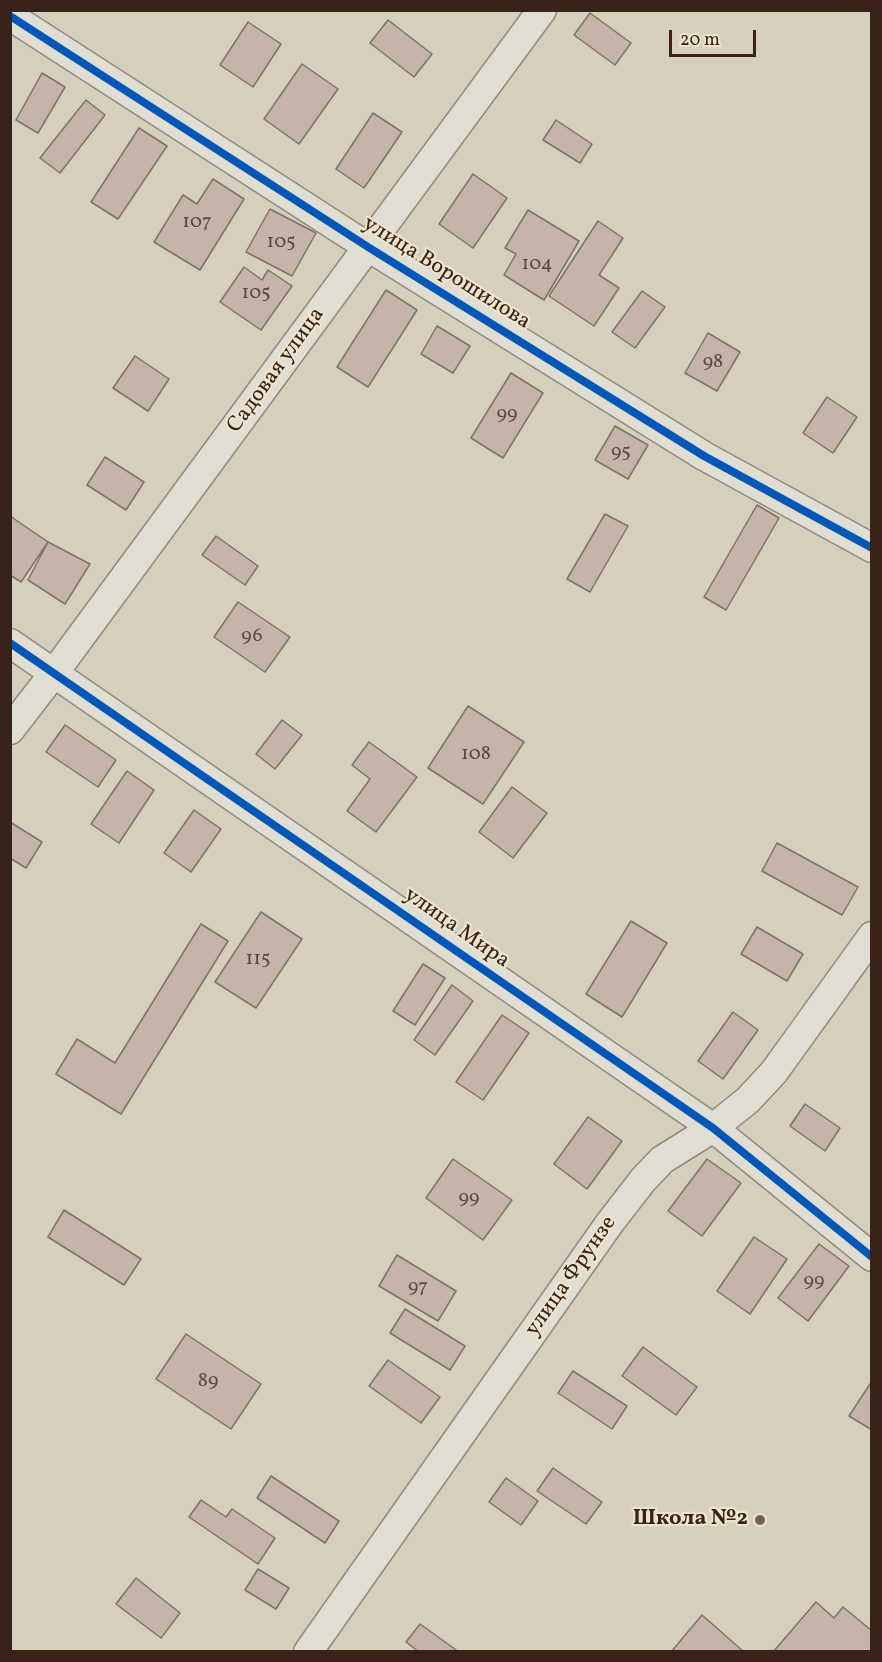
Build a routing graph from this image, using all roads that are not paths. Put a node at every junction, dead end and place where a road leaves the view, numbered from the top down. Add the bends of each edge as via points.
1 (542, 10) edge
2 (10, 16) edge
3 (368, 247) junction
4 (872, 548) edge
5 (10, 644) edge
6 (54, 673) junction
7 (10, 730) edge
8 (872, 936) edge
9 (713, 1128) junction
10 (872, 1257) edge
11 (309, 1652) edge

1 - 3 street, Садовая улица
2 - 3 street, улица Ворошилова
3 - 4 street, улица Ворошилова via 704,456
3 - 6 street, Садовая улица
5 - 6 street, улица Мира
6 - 7 street, Садовая улица
6 - 9 street, улица Мира
8 - 9 street, улица Фрунзе via 774,1072 748,1100
9 - 10 street, улица Мира
9 - 11 street, улица Фрунзе via 662,1160 609,1224

